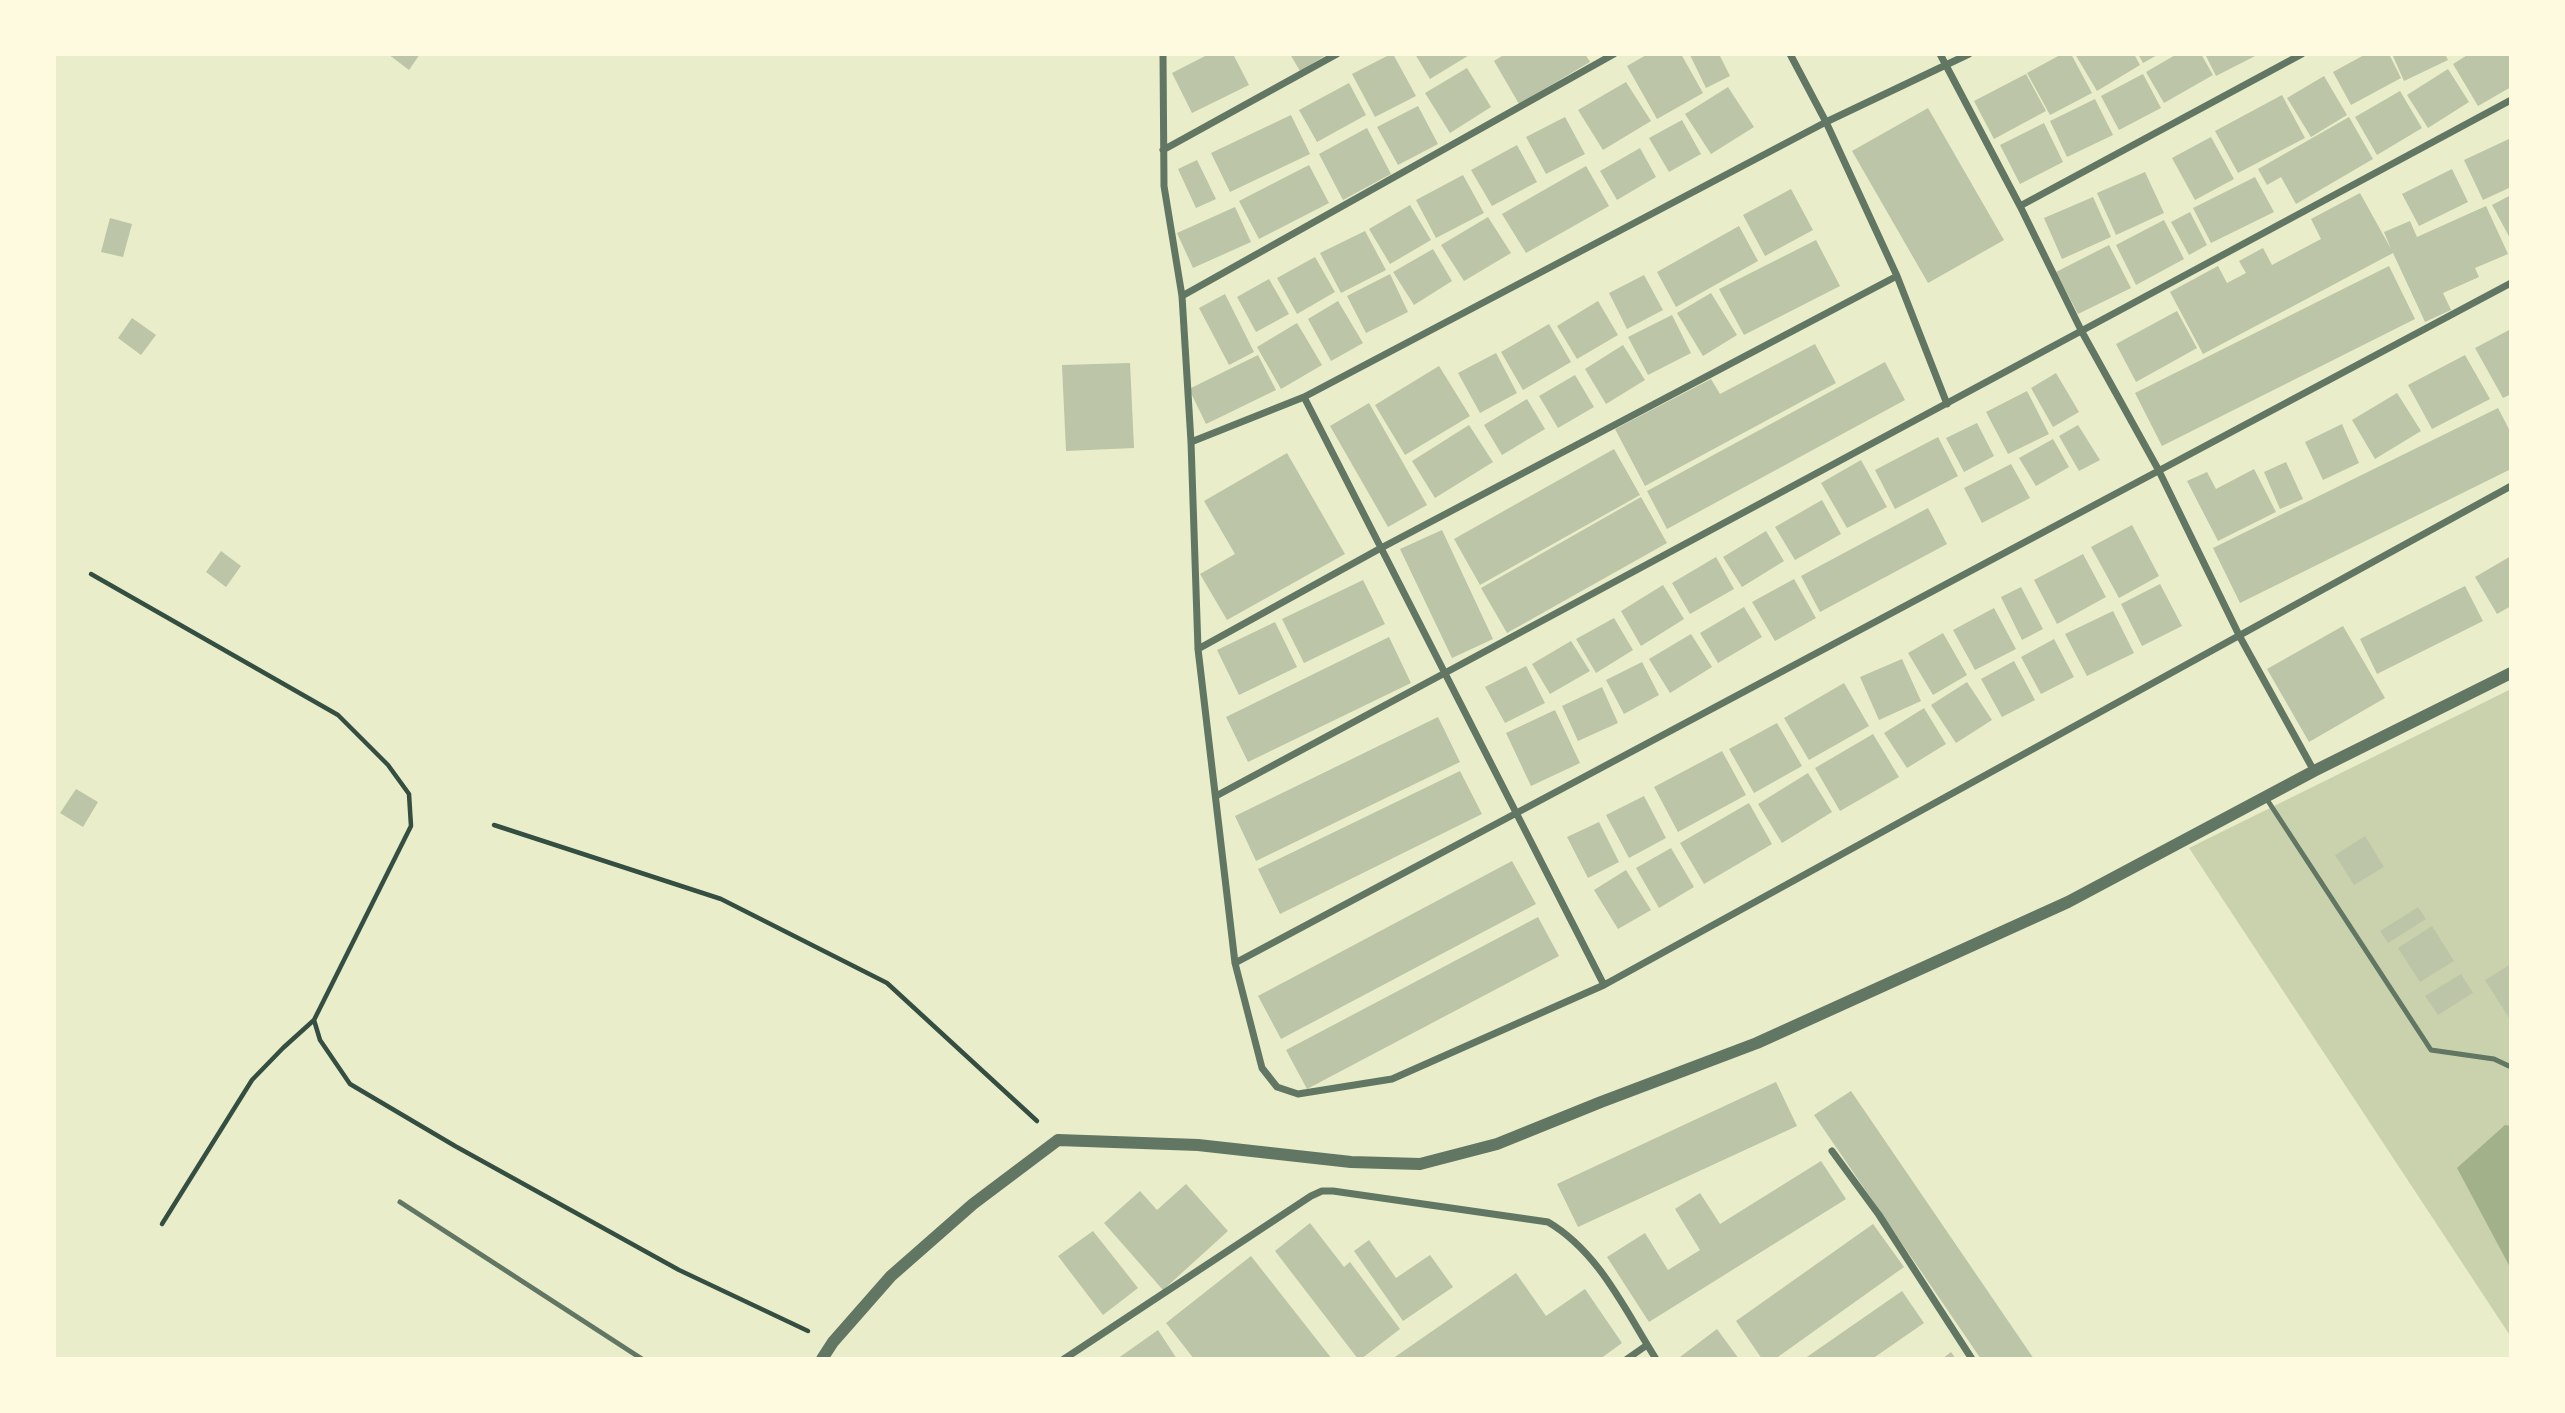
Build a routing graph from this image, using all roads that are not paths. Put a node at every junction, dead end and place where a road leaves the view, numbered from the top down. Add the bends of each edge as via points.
1 (1163, 54) edge
2 (1337, 54) edge
3 (1614, 54) edge
4 (1790, 54) edge
5 (1940, 54) edge
6 (1969, 54) edge
7 (2302, 54) edge
8 (1946, 66) junction
9 (2511, 100) edge
10 (1826, 122) junction
11 (1163, 150) junction
12 (2020, 206) junction
13 (1897, 276) junction
14 (2511, 283) edge
15 (1182, 296) junction
16 (2082, 332) junction
17 (1304, 397) junction
18 (1947, 404) junction
19 (1191, 442) junction
20 (2158, 469) junction
21 (2511, 486) edge
22 (1381, 548) junction
23 (2240, 637) junction
24 (1198, 649) junction
25 (1445, 673) junction
26 (2511, 673) edge
27 (2314, 771) junction
28 (1216, 796) junction
29 (2266, 798) junction
30 (1517, 815) junction
31 (1235, 963) junction
32 (1604, 985) junction
33 (2511, 1067) edge
34 (1832, 1151) dead end
35 (400, 1202) dead end
36 (1647, 1345) junction
37 (642, 1359) edge
38 (822, 1359) edge
39 (1064, 1359) edge
40 (1627, 1359) edge
41 (1656, 1359) edge
42 (1972, 1359) edge

1 - 11 street
2 - 11 street
3 - 15 street
4 - 10 street
5 - 8 street
6 - 8 street
7 - 12 street
8 - 10 street
8 - 12 street
9 - 16 street
10 - 13 street
10 - 17 street
11 - 15 street via 1164,186
12 - 16 street
13 - 18 street
13 - 22 street
14 - 20 street
15 - 19 street
16 - 18 street
16 - 20 street
17 - 19 street
17 - 22 street
18 - 25 street
19 - 24 street
20 - 23 street
20 - 30 street
21 - 23 street
22 - 24 street
22 - 25 street
23 - 27 street
23 - 32 street
24 - 28 street
25 - 28 street
25 - 30 street
26 - 27 street
27 - 29 street
28 - 31 street
29 - 33 lane via 2431,1050 2494,1059
29 - 38 street via 2068,902 1757,1043 1497,1144 1420,1164 1350,1162 1198,1145 1058,1140 973,1203 891,1276
30 - 31 street
30 - 32 street
31 - 32 street via 1262,1068 1277,1087 1298,1094 1392,1079
34 - 42 street via 1880,1215
35 - 37 lane
36 - 39 street via 1592,1258 1548,1222 1322,1191
36 - 40 street
36 - 41 street

